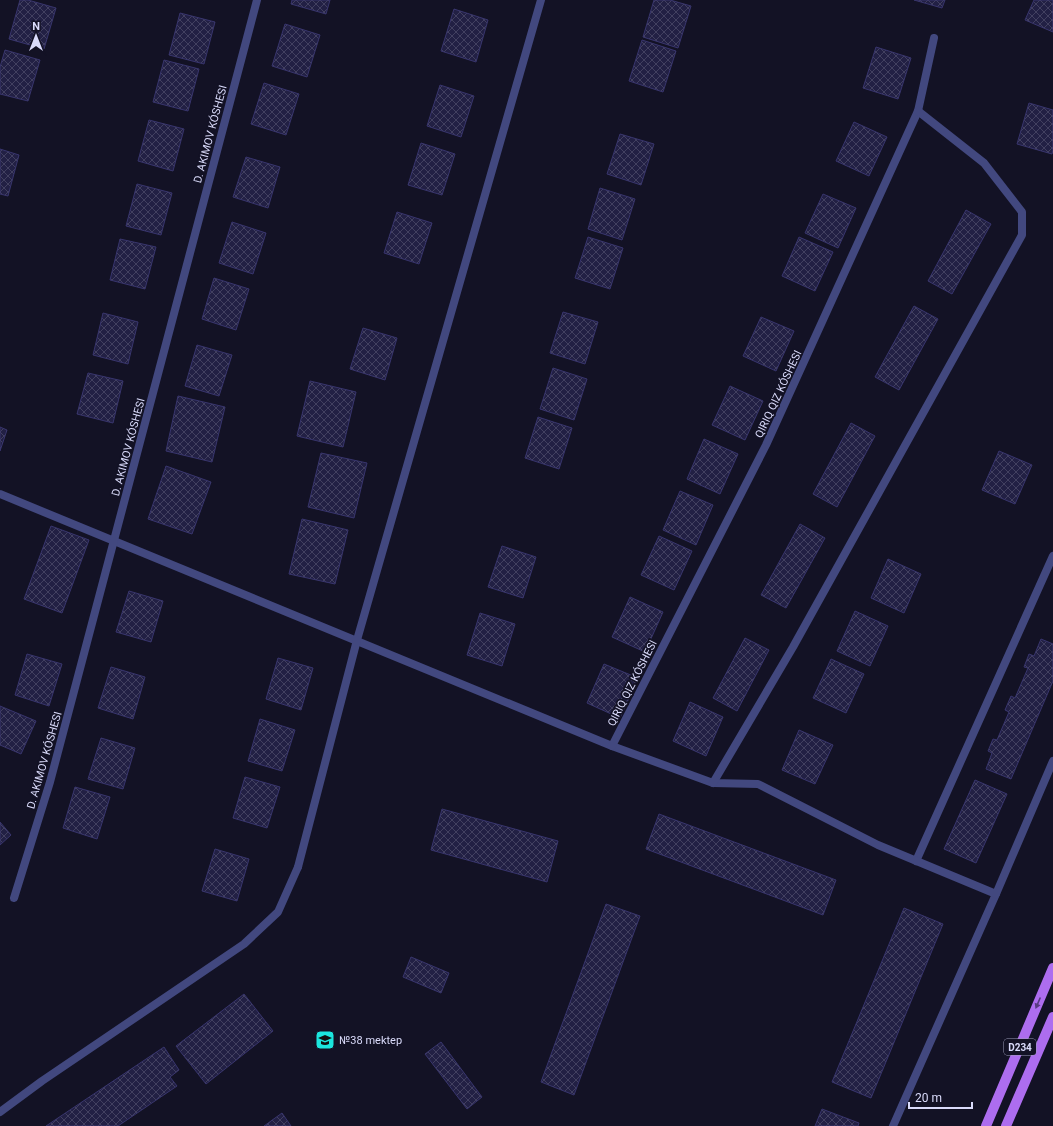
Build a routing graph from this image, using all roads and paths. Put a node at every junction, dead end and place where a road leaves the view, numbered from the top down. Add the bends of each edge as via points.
1 (257, 0) edge
2 (541, 0) edge
3 (934, 38) dead end
4 (918, 111) junction
5 (0, 494) edge
6 (114, 541) junction
7 (1053, 556) edge
8 (357, 640) junction
9 (612, 746) junction
10 (1053, 761) edge
11 (713, 783) junction
12 (916, 860) junction
13 (996, 894) junction
14 (14, 898) dead end
15 (1053, 968) edge
16 (1053, 1017) edge
17 (0, 1112) edge
18 (893, 1126) edge
19 (986, 1126) edge
20 (1006, 1126) edge

1 - 6 street, D. AKIMOV KÓSHESI
2 - 8 street
3 - 4 street
4 - 9 street via 766,445
4 - 11 street via 984,163 1022,212 1022,235 797,640
5 - 6 street
6 - 8 street
6 - 14 street, D. AKIMOV KÓSHESI via 50,782
7 - 12 street
8 - 9 street
8 - 17 street via 298,867 278,912 244,944
9 - 11 street
10 - 13 street
11 - 12 street via 758,784 878,845
12 - 13 street
13 - 18 street
15 -> 19 main road, D234
16 - 20 main road, D234

